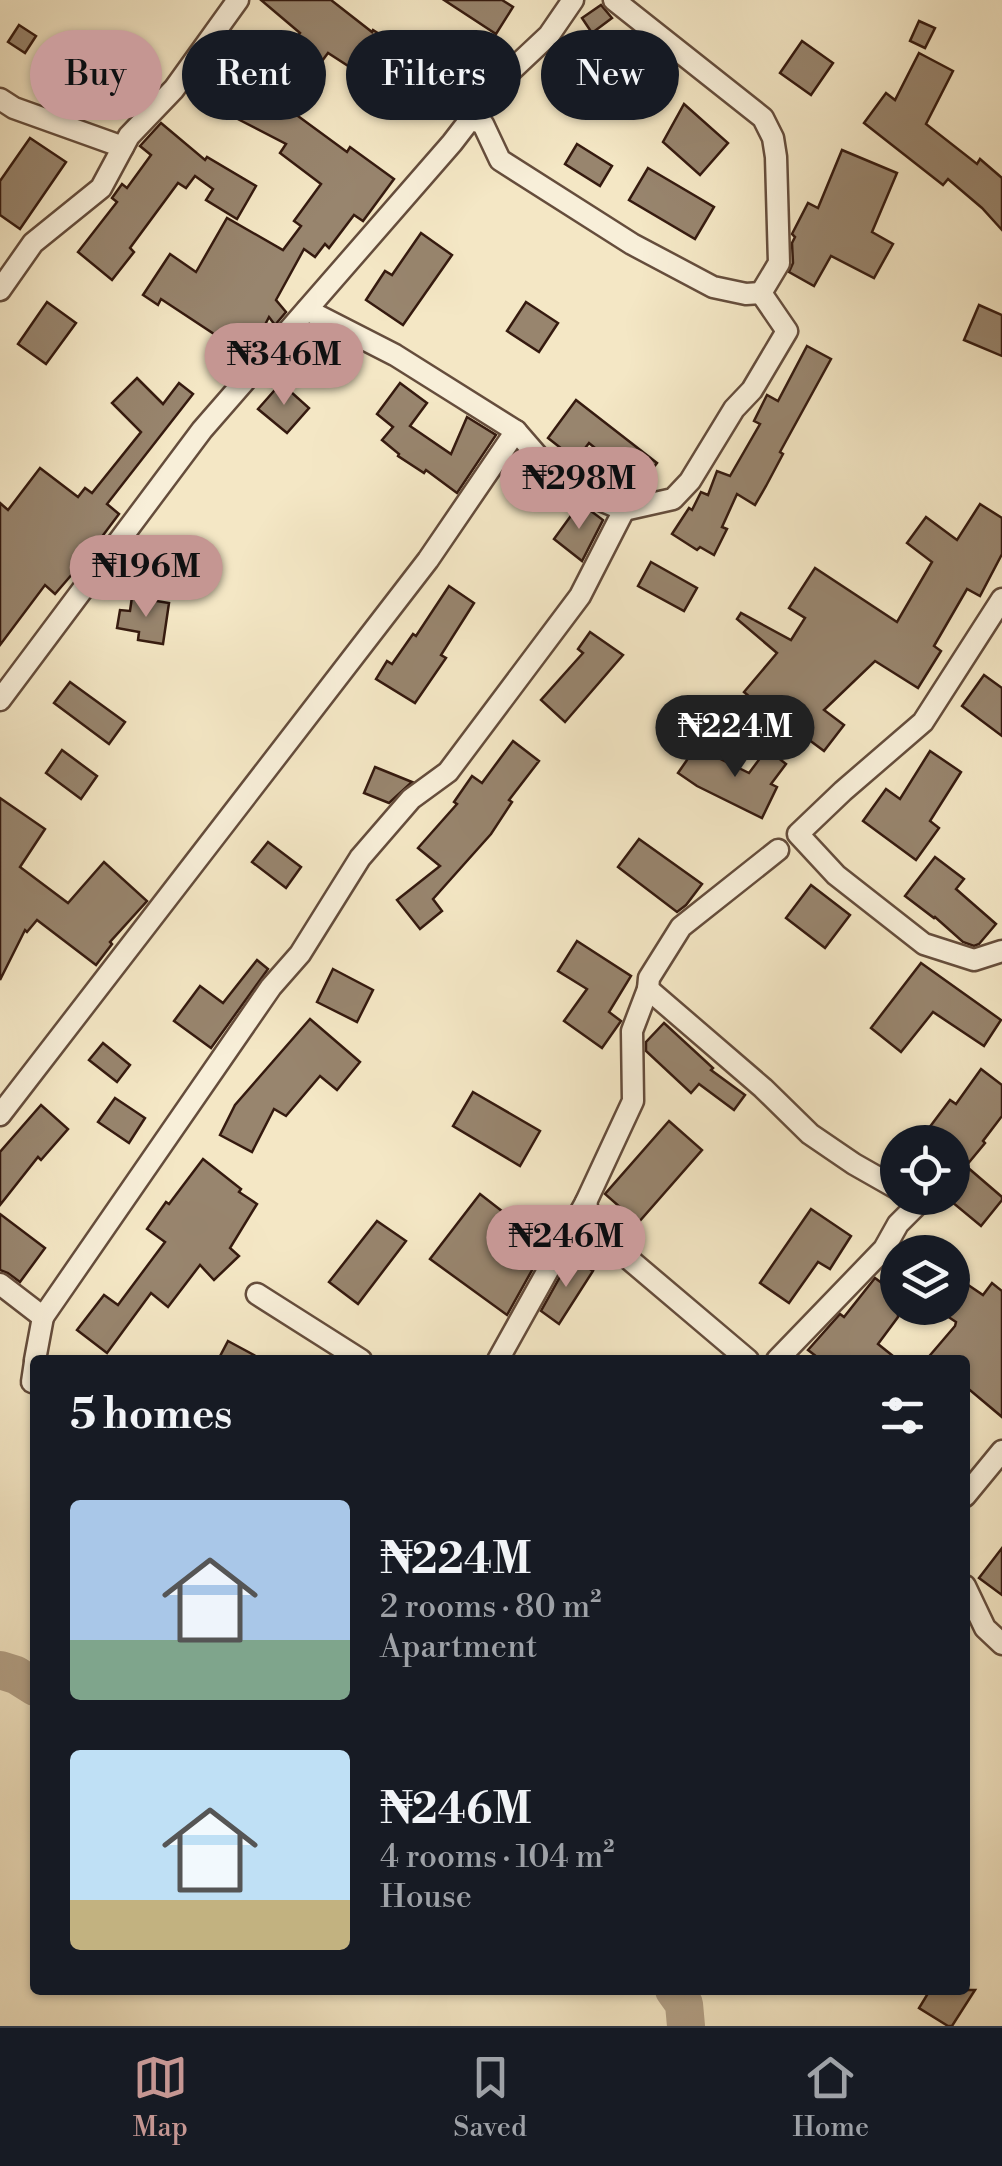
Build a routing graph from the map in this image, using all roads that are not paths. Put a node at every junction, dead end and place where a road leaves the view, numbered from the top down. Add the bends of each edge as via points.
1 (238, 0) edge
2 (573, 0) edge
3 (614, 0) edge
4 (521, 62) edge
5 (0, 99) edge
6 (469, 120) edge
7 (475, 120) edge
8 (123, 146) junction
9 (0, 290) edge
10 (761, 293) junction
11 (307, 310) junction
12 (516, 431) junction
13 (624, 510) junction
14 (1002, 599) edge
15 (1, 698) edge
16 (778, 850) dead end
17 (1002, 951) edge
18 (648, 989) junction
19 (0, 1116) edge
20 (880, 1178) edge
21 (586, 1202) junction
22 (907, 1215) edge
23 (0, 1284) edge
24 (257, 1294) dead end
25 (43, 1317) junction
26 (36, 1355) edge
27 (352, 1355) edge
28 (501, 1355) edge
29 (742, 1355) edge
30 (781, 1355) edge
31 (1002, 1451) edge
32 (970, 1490) edge
33 (970, 1596) edge
34 (1002, 1644) edge

1 - 8 street
2 - 4 street
3 - 10 street via 763,118 776,158 779,263
5 - 8 street
6 - 11 street
7 - 10 street via 500,160 632,244 713,287
8 - 9 street via 101,188 33,242
10 - 13 street via 788,330 752,390 673,499
11 - 12 street via 395,355
11 - 15 street via 202,430
12 - 13 street via 562,484
12 - 19 street via 428,560
13 - 25 street via 580,596 448,772 411,799 360,858 300,954
14 - 17 street via 923,722 798,834 836,874 924,944 974,960
16 - 18 street via 681,927
18 - 20 street via 810,1134
18 - 21 street via 632,1031 633,1100
21 - 28 street
21 - 29 street via 591,1227
22 - 30 street via 884,1249
23 - 25 street
24 - 27 street
25 - 26 street
31 - 32 street
33 - 34 street via 985,1628

